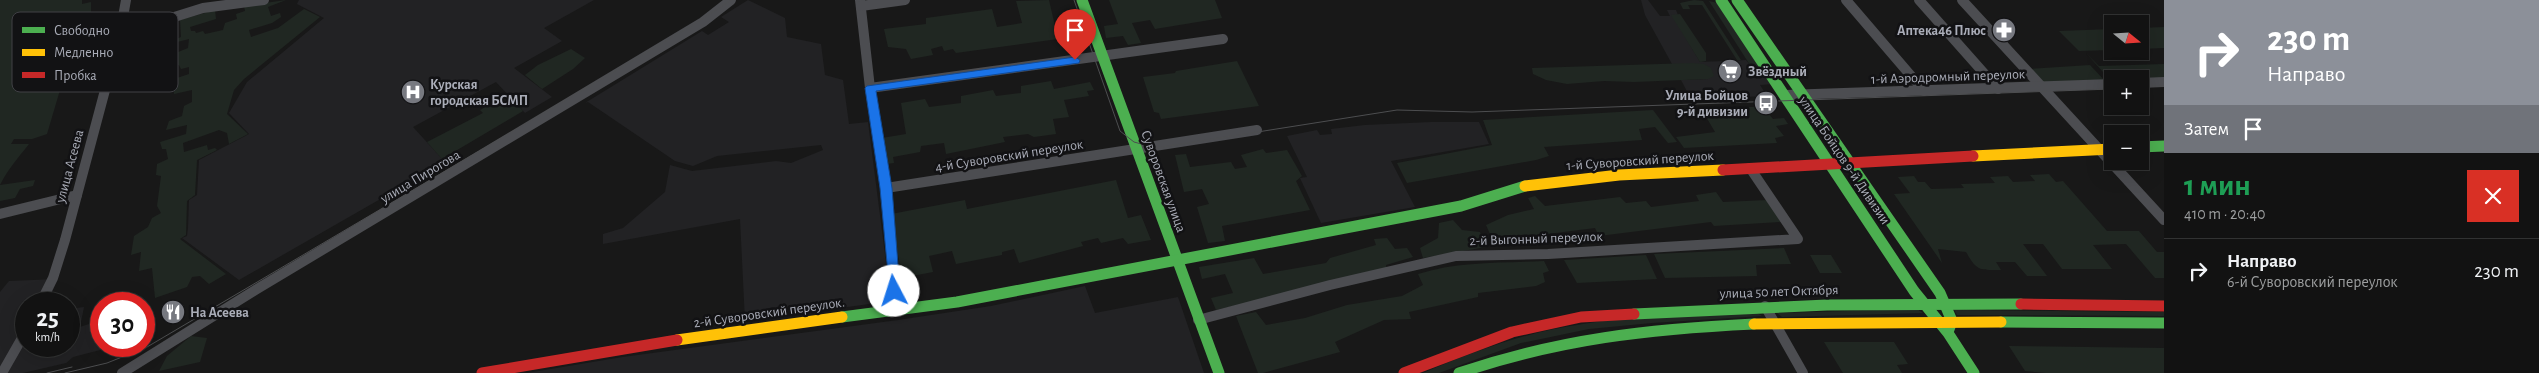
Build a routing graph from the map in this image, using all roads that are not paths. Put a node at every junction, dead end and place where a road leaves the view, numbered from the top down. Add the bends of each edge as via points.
1 (264, 0) edge
2 (731, 0) edge
3 (905, 0) edge
4 (1082, 0) edge
5 (1721, 0) edge
6 (1737, 0) edge
7 (1846, 0) edge
8 (1919, 0) edge
9 (1962, 0) edge
10 (861, 3) edge
11 (178, 16) edge
12 (1222, 39) dead end
13 (1102, 56) junction
14 (2164, 82) edge
15 (2149, 83) edge
16 (2104, 84) edge
17 (2044, 87) junction
18 (870, 88) junction
19 (1998, 89) junction
20 (1924, 91) junction
21 (105, 92) edge
22 (1804, 94) junction
23 (1784, 95) junction
24 (1257, 130) dead end
25 (2164, 146) edge
26 (2149, 147) edge
27 (1136, 149) junction
28 (2099, 150) junction
29 (2104, 150) edge
30 (1850, 162) junction
31 (1828, 163) junction
32 (1750, 168) junction
33 (886, 188) junction
34 (77, 195) junction
35 (0, 214) edge
36 (2162, 214) edge
37 (1178, 260) junction
38 (46, 292) edge
39 (1925, 302) junction
40 (1942, 302) junction
41 (1765, 306) junction
42 (2164, 306) edge
43 (896, 311) junction
44 (1198, 320) junction
45 (1937, 320) junction
46 (1952, 321) junction
47 (2164, 323) edge
48 (1775, 324) junction
49 (1948, 333) junction
50 (15, 350) edge
51 (2, 373) edge
52 (122, 373) edge
53 (482, 373) edge
54 (1219, 373) edge
55 (1404, 373) edge
56 (1459, 373) edge
57 (1803, 373) edge
58 (1974, 373) edge

1 - 11 street via 202,8
2 - 52 street, улица Пирогова via 703,22
3 - 10 street
4 - 13 main road, Суворовская улица
5 - 23 main road, улица Бойцов 9-й Дивизии
6 - 22 main road, улица Бойцов 9-й Дивизии
7 - 20 street
8 - 19 street
9 - 17 street
10 - 18 street
12 - 13 street
13 - 18 street
13 - 27 main road, Суворовская улица
14 - 15 street
16 - 17 street, 1-й Аэродромный переулок
17 - 19 street, 1-й Аэродромный переулок
17 - 28 street
18 - 33 street
19 - 20 street, 1-й Аэродромный переулок
20 - 22 street, 1-й Аэродромный переулок
21 - 34 street, улица Асеева
22 - 23 street, 1-й Аэродромный переулок
22 - 30 main road, улица Бойцов 9-й Дивизии
23 - 31 main road, улица Бойцов 9-й Дивизии
24 - 27 street, 4-й Суворовский переулок
25 - 26 main road
27 - 33 street, 4-й Суворовский переулок
27 - 37 main road, Суворовская улица
28 - 29 main road, 1-й Суворовский переулок
28 - 30 main road, 1-й Суворовский переулок
28 - 36 street
30 - 31 main road, 1-й Суворовский переулок
30 - 40 main road, улица Бойцов 9-й Дивизии via 1940,293
31 - 32 main road, 1-й Суворовский переулок
31 - 39 main road, улица Бойцов 9-й Дивизии
32 - 37 main road, 1-й Суворовский переулок via 1536,183 1461,206
32 - 44 street, 2-й Выгонный переулок via 1798,240 1456,256
33 - 43 street
34 - 35 street
34 - 38 street, улица Асеева
37 - 43 main road, 2-й Суворовский переулок.
37 - 44 main road, Суворовская улица
39 - 40 main road, улица 50 лет Октября
39 - 41 main road, улица 50 лет Октября
39 - 45 main road, улица Бойцов 9-й Дивизии
40 - 42 main road, улица 50 лет Октября
40 - 46 main road, улица Бойцов 9-й Дивизии
41 - 48 street
41 - 55 main road, улица 50 лет Октября via 1564,320 1512,332
43 - 53 main road, 2-й Суворовский переулок. via 667,341
44 - 54 main road, Суворовская улица
45 - 46 main road
45 - 48 main road
45 - 49 main road, улица Бойцов 9-й Дивизии
46 - 47 main road
46 - 49 main road
48 - 56 main road via 1654,328 1591,335 1542,344
48 - 57 street
49 - 58 main road, улица Бойцов 9-й Дивизии
50 - 51 street

